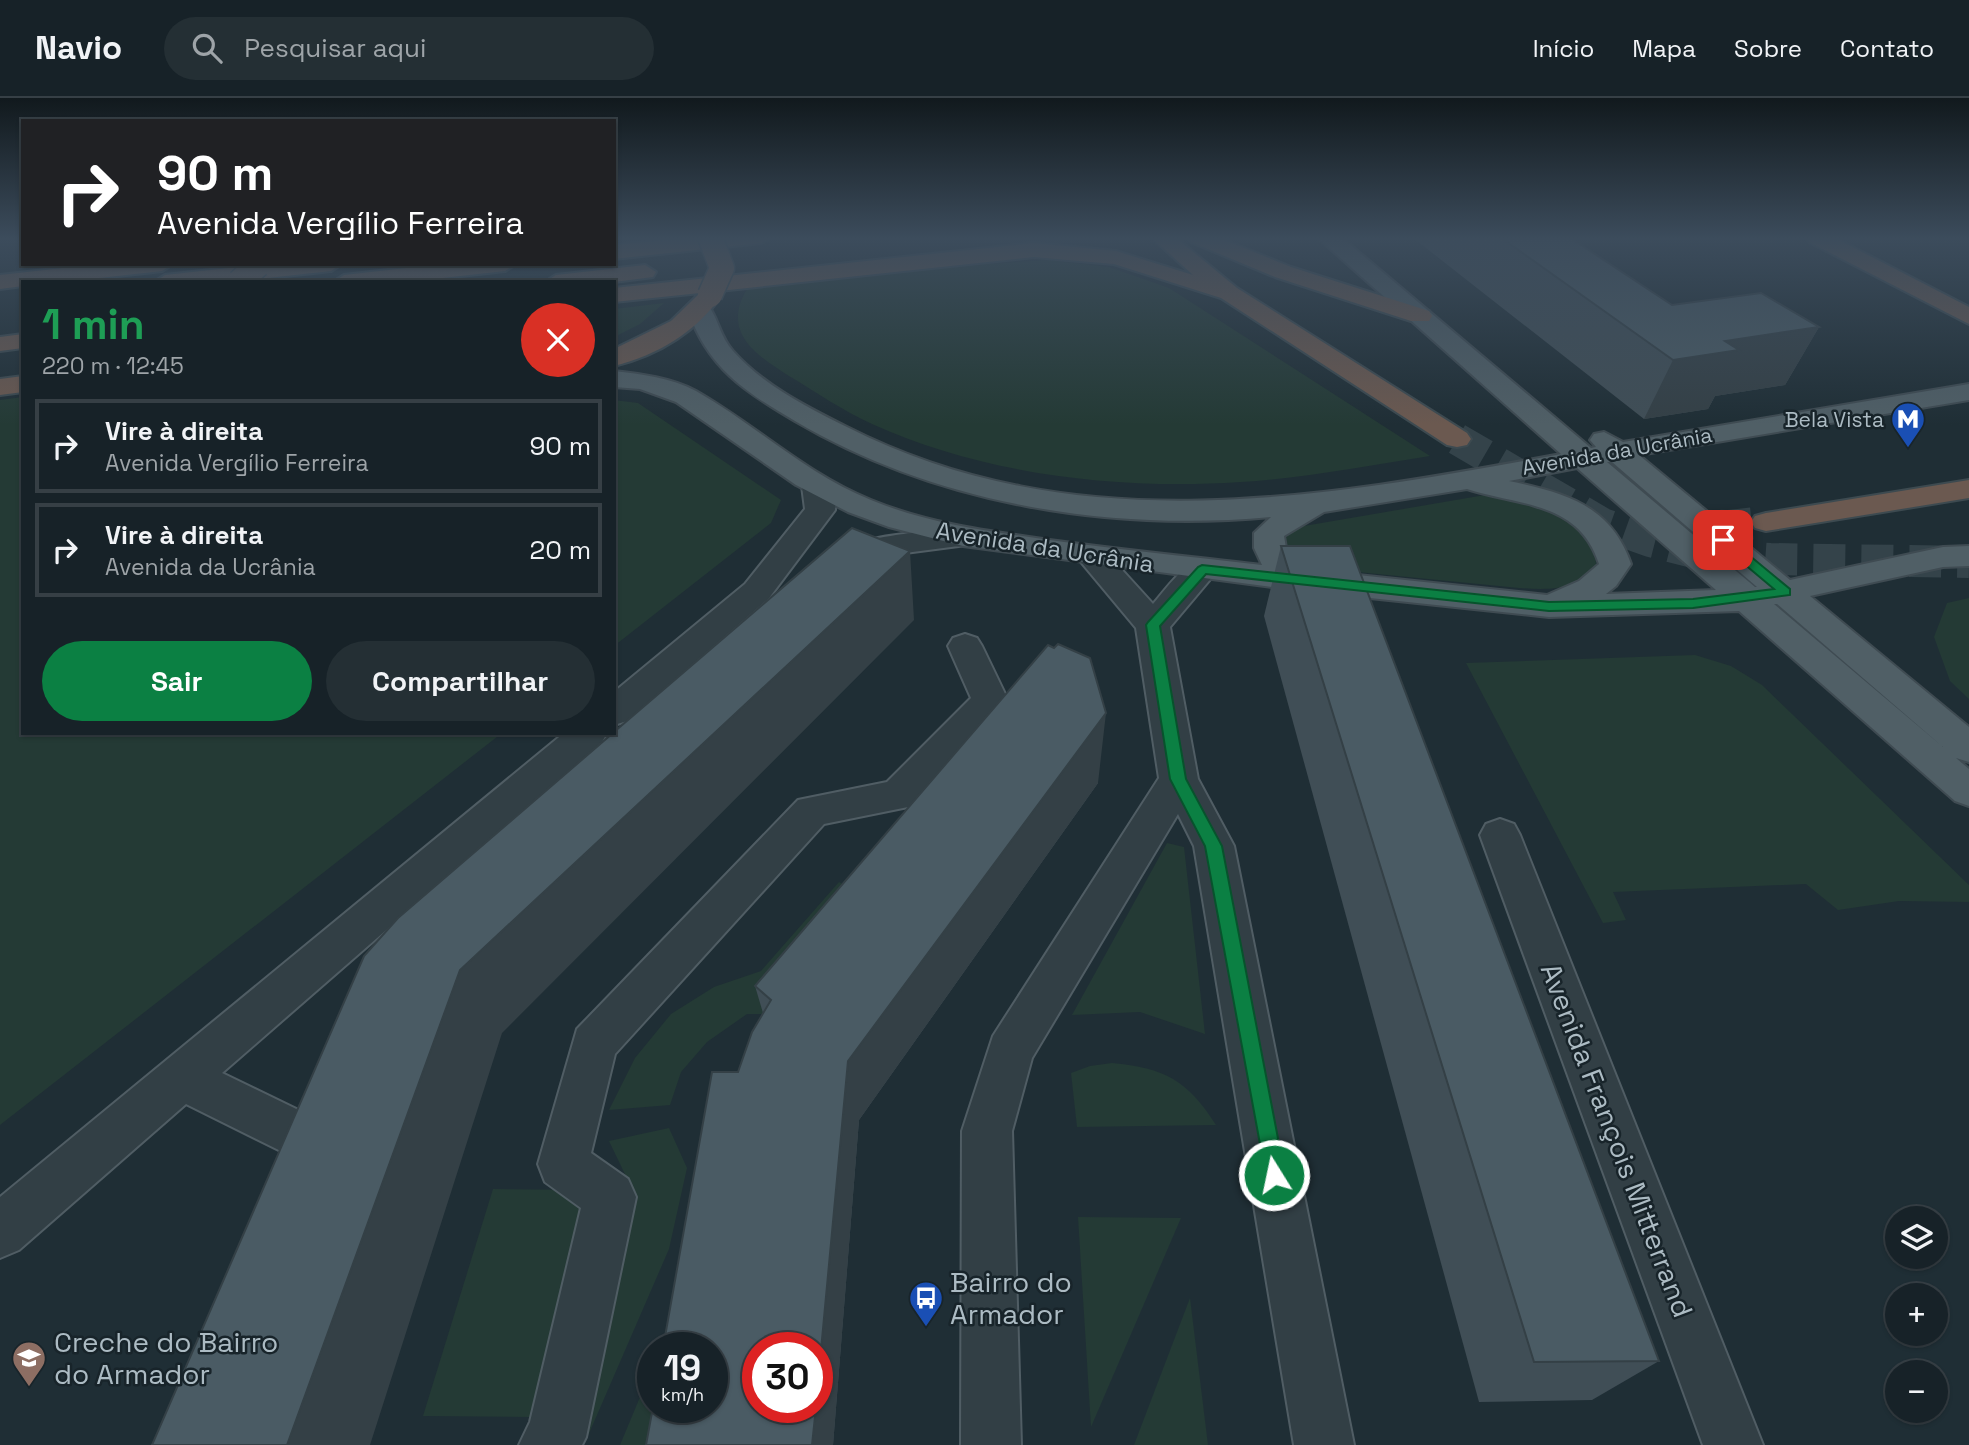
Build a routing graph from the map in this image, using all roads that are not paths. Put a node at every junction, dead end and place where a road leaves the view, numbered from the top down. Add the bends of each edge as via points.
1 (707, 300) edge
2 (1241, 300) edge
3 (1398, 300) edge
4 (1418, 300) edge
5 (1421, 300) edge
6 (1936, 300) edge
7 (705, 303) junction
8 (1428, 307) junction
9 (1969, 317) edge
10 (21, 341) edge
11 (0, 344) edge
12 (616, 357) edge
13 (21, 362) edge
14 (0, 364) edge
15 (616, 379) edge
16 (21, 384) edge
17 (0, 387) edge
18 (1969, 392) edge
19 (1588, 427) dead end
20 (1457, 439) tunnel mouth
21 (1618, 452) junction
22 (1584, 458) junction
23 (1458, 479) junction
24 (817, 485) junction
25 (1969, 489) edge
26 (1323, 503) junction
27 (1766, 522) tunnel mouth
28 (963, 537) junction
29 (1960, 553) edge
30 (1092, 556) junction
31 (1202, 569) junction
32 (1294, 580) junction
33 (757, 591) junction
34 (1785, 592) junction
35 (1745, 600) junction
36 (1549, 606) junction
37 (1153, 625) junction
38 (965, 646) dead end
39 (616, 710) edge
40 (587, 735) edge
41 (1969, 748) edge
42 (1178, 779) junction
43 (1969, 791) edge
44 (1500, 835) dead end
45 (415, 880) junction
46 (380, 962) edge
47 (181, 1077) junction
48 (301, 1139) edge
49 (0, 1231) edge
50 (549, 1445) edge
51 (991, 1445) edge
52 (1324, 1445) edge
53 (1733, 1445) edge

1 - 7 highway, bridge
2 - 20 highway
3 - 8 highway
4 - 8 main road
5 - 8 main road
6 - 9 highway
7 - 12 highway via 673,332
7 - 26 main road, Avenida da Ucrânia via 713,343 741,374 849,442 924,472 993,490 1090,504 1188,509
8 - 22 main road
10 - 11 highway
13 - 14 highway
15 - 24 main road, Avenida da Ucrânia via 645,382 685,396
16 - 17 highway
18 - 21 main road, Avenida da Ucrânia
19 - 21 main road
21 - 22 main road, Avenida da Ucrânia
21 - 34 main road
22 - 23 main road, Avenida da Ucrânia
22 - 35 main road
23 - 26 main road, Avenida da Ucrânia
23 - 36 main road via 1563,506 1588,520 1607,541 1615,564 1610,573 1591,588
24 - 28 main road, Avenida da Ucrânia via 901,521
24 - 33 street via 820,510
25 - 27 highway
26 - 32 main road via 1269,533 1273,559
28 - 30 main road, Avenida da Ucrânia
28 - 33 street via 878,547
29 - 34 main road, Avenida da Ucrânia
30 - 31 main road, Avenida da Ucrânia
30 - 37 street
31 - 32 main road, Avenida da Ucrânia
31 - 37 street
32 - 36 main road, Avenida da Ucrânia
33 - 39 street
34 - 35 main road, Avenida da Ucrânia
34 - 41 main road
35 - 36 main road, Avenida da Ucrânia
35 - 43 main road
37 - 42 street
38 - 50 street via 990,700 899,795 812,811 594,1044 564,1164 610,1196 556,1437
40 - 45 street
42 - 51 street via 1010,1051 987,1130
42 - 52 street via 1213,846
44 - 53 street, Avenida François Mitterrand
45 - 46 street
45 - 47 street
47 - 48 street
47 - 49 street

